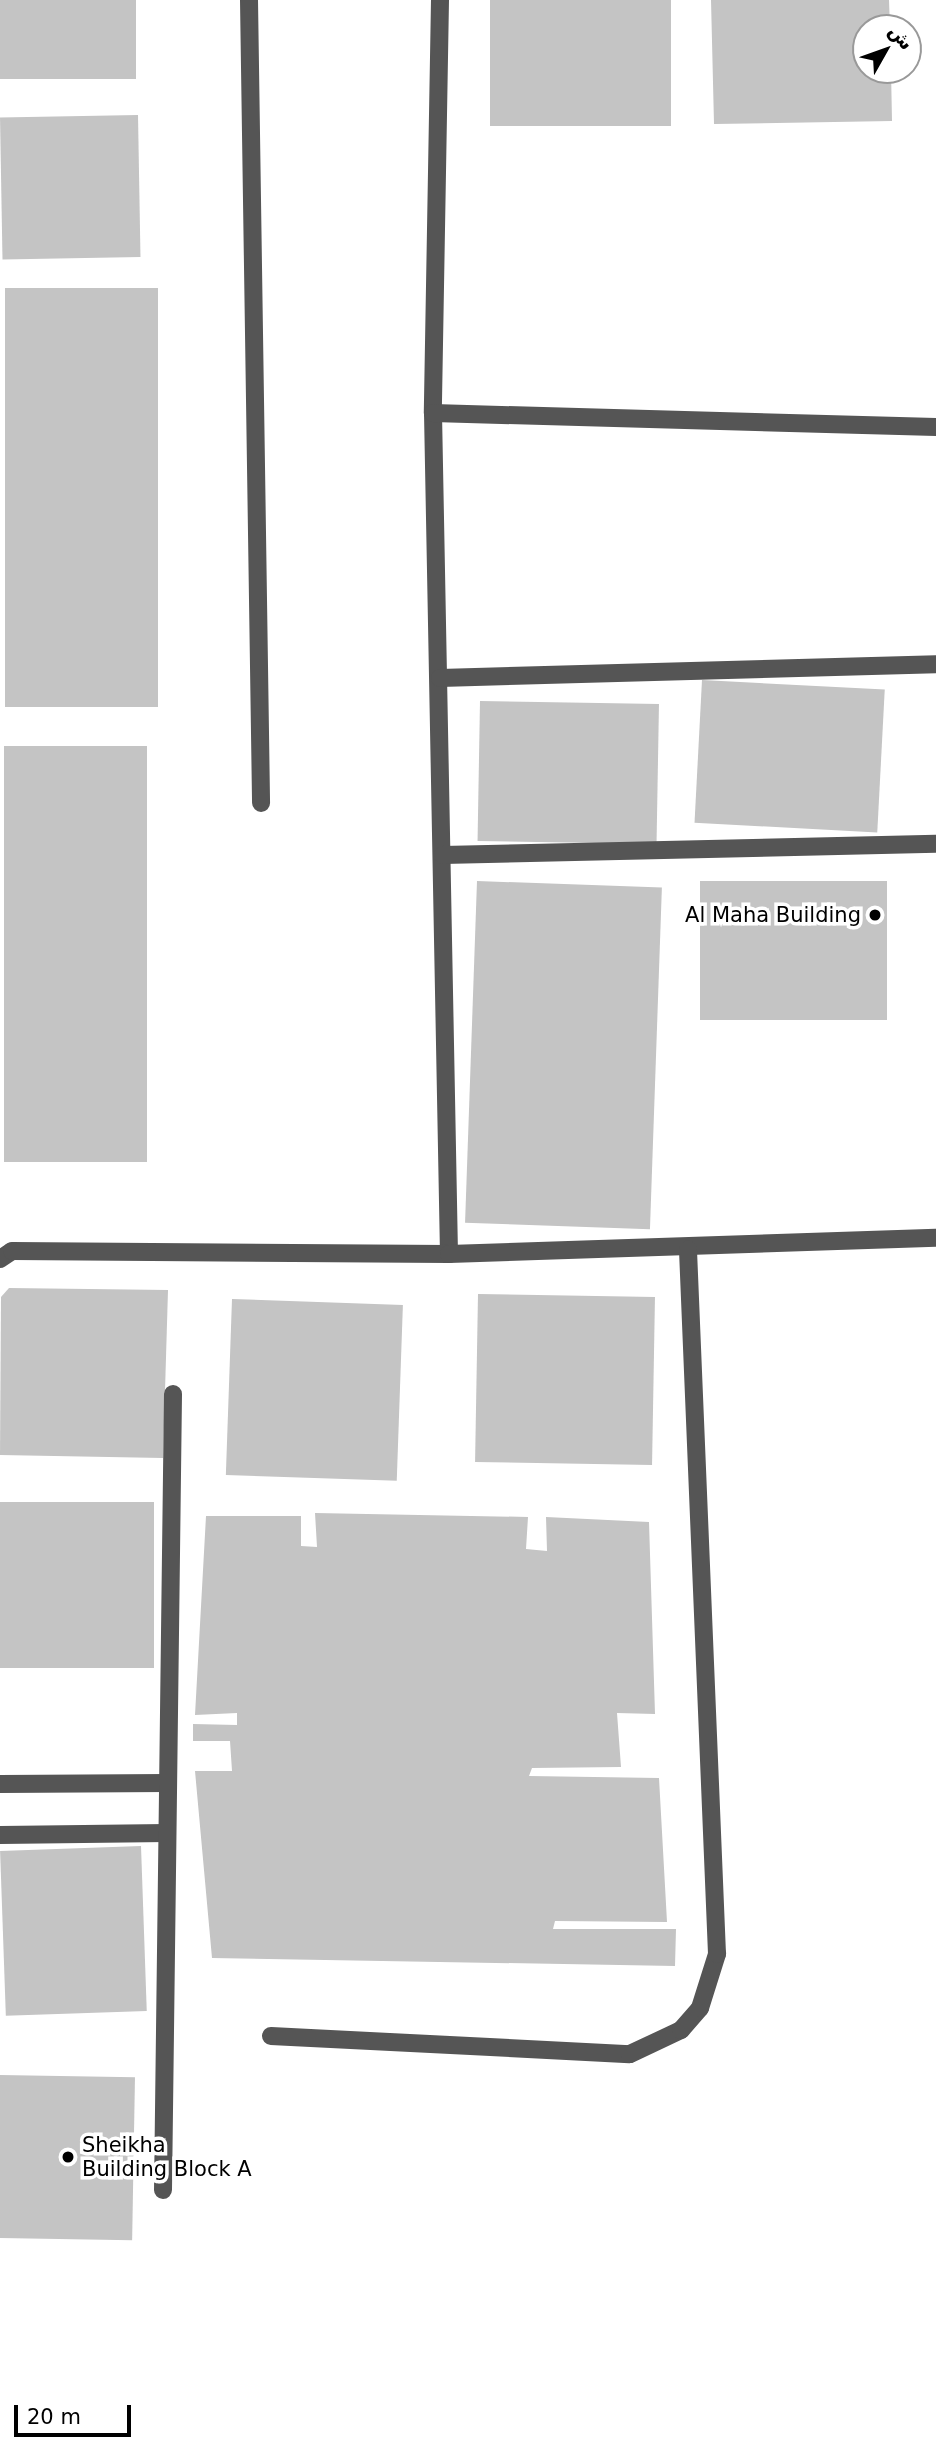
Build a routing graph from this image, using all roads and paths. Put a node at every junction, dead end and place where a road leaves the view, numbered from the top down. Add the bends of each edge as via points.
1 (249, 0) edge
2 (440, 0) edge
3 (433, 412) junction
4 (936, 427) edge
5 (936, 664) edge
6 (440, 678) junction
7 (261, 803) dead end
8 (936, 844) edge
9 (443, 855) junction
10 (936, 1238) edge
11 (4, 1250) edge
12 (688, 1250) junction
13 (449, 1254) junction
14 (173, 1394) dead end
15 (168, 1783) junction
16 (0, 1784) edge
17 (167, 1833) junction
18 (0, 1835) edge
19 (271, 2036) dead end
20 (163, 2190) dead end

1 - 7 street
2 - 3 street
3 - 4 street
3 - 6 street
5 - 6 street
6 - 9 street
8 - 9 street
9 - 13 street
10 - 12 street
11 - 13 street
12 - 13 street
12 - 19 street via 717,1954 700,2008 681,2030 630,2054
14 - 15 street
15 - 16 street
15 - 17 street
17 - 18 street
17 - 20 street

